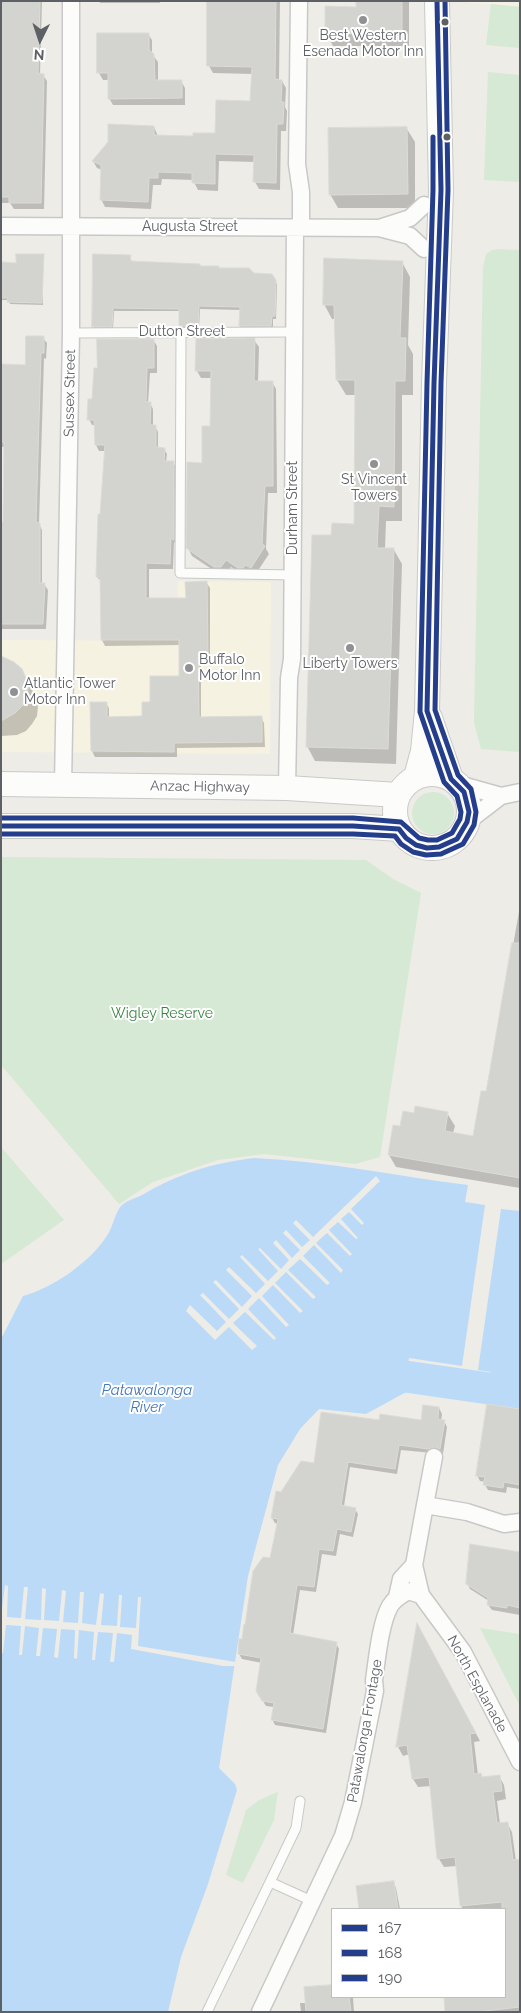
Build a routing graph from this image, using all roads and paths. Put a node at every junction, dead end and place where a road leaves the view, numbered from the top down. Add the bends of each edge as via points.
1 (71, 1) edge
2 (299, 1) edge
3 (437, 1) edge
4 (438, 60) junction
5 (424, 205) junction
6 (1, 226) edge
7 (71, 227) junction
8 (298, 228) junction
9 (379, 228) junction
10 (424, 249) junction
11 (181, 332) junction
12 (293, 332) junction
13 (71, 333) junction
14 (434, 383) junction
15 (292, 575) junction
16 (427, 711) junction
17 (418, 772) junction
18 (454, 782) junction
19 (1, 785) edge
20 (63, 785) junction
21 (287, 788) junction
22 (520, 792) edge
23 (398, 795) junction
24 (501, 796) junction
25 (467, 822) junction
26 (1, 826) edge
27 (49, 826) junction
28 (399, 829) junction
29 (1, 842) edge
30 (434, 1456) dead end
31 (426, 1505) junction
32 (520, 1522) edge
33 (414, 1565) junction
34 (409, 1594) junction
35 (520, 1762) edge
36 (300, 1801) dead end
37 (270, 1882) junction
38 (312, 1902) junction
39 (207, 2012) edge
40 (260, 2012) edge

1 - 7 street, Sussex Street
2 - 8 street, Durham Street via 298,164 301,192
3 - 4 street
4 - 5 street via 424,158
4 - 14 street via 441,190
5 - 9 street, Augusta Street via 410,218
5 - 10 street
6 - 7 street, Augusta Street
7 - 8 street, Augusta Street
7 - 13 street, Sussex Street
8 - 9 street, Augusta Street
8 - 12 street, Durham Street
9 - 10 street, Augusta Street via 410,236
10 - 14 street
11 - 12 lane, Dutton Street
11 - 13 lane, Dutton Street
11 - 15 lane via 180,572
12 - 15 street, Durham Street
13 - 20 street, Sussex Street
14 - 16 street
15 - 21 street, Durham Street
16 - 17 street
16 - 18 street
17 - 18 street
17 - 21 street via 398,780
17 - 23 street
18 - 24 street
18 - 25 street via 468,802
19 - 20 street, Anzac Highway
20 - 21 street, Anzac Highway
21 - 23 street, Anzac Highway
22 - 24 street
23 - 28 street via 395,818
24 - 25 street
25 - 28 street via 457,839 439,848 416,845
26 - 27 street
27 - 28 street via 353,826
27 - 29 street
30 - 31 street
31 - 32 street via 467,1512 504,1524
31 - 33 street
33 - 34 street
33 - 34 street, Patawalonga Frontage via 401,1579
34 - 35 street, North Esplanade via 463,1652
34 - 38 street, Patawalonga Frontage via 390,1605 386,1617 353,1802 344,1836
36 - 37 lane via 296,1828
37 - 38 lane
37 - 39 lane
38 - 40 street, Patawalonga Frontage

